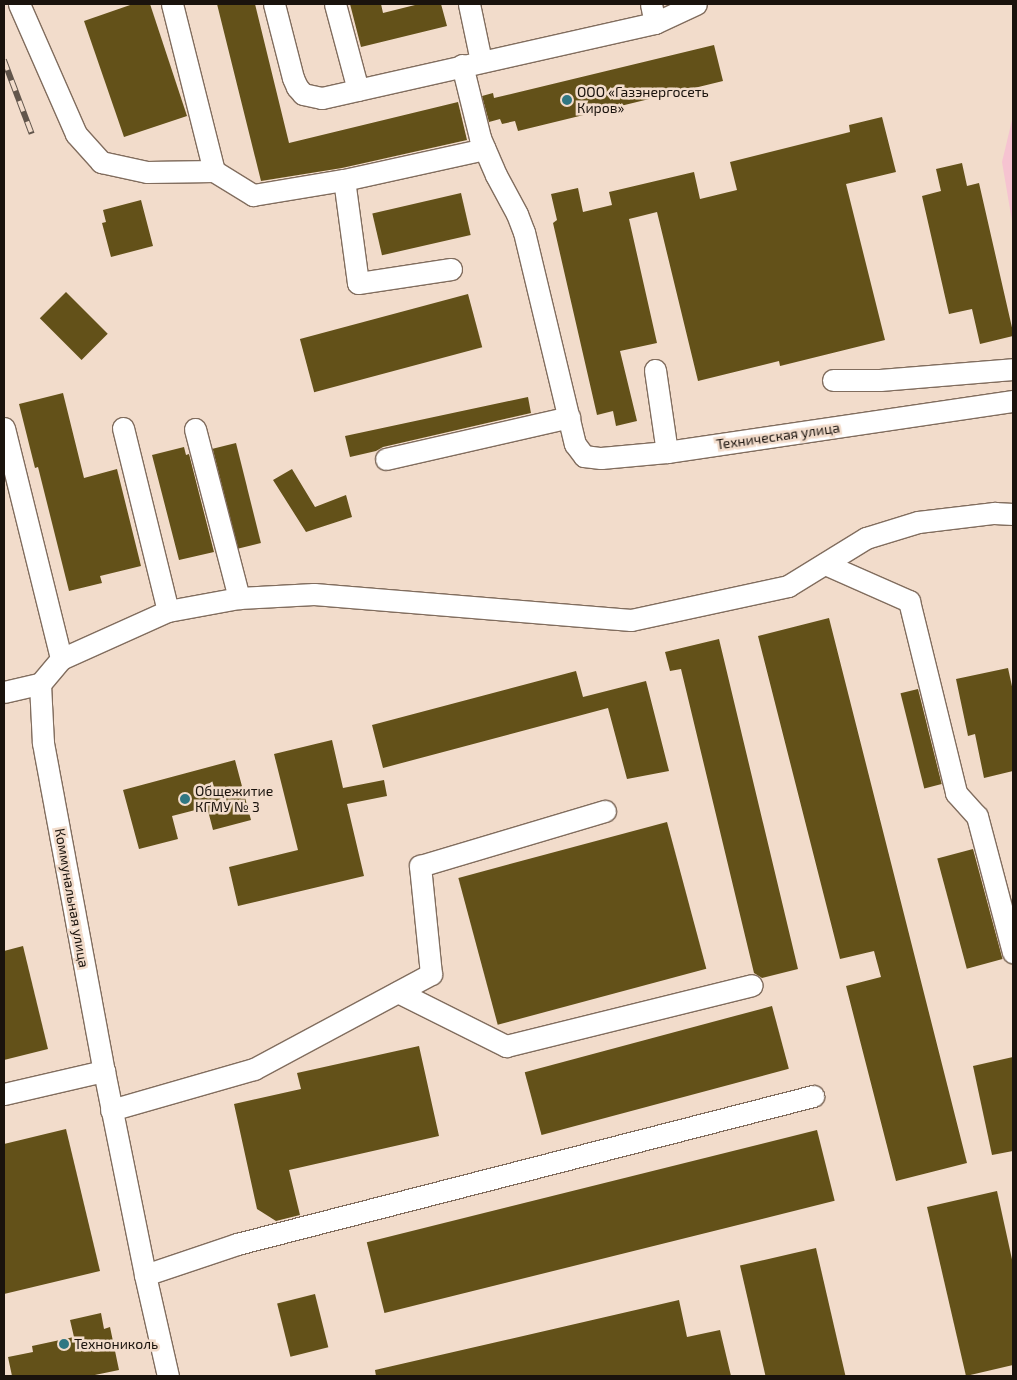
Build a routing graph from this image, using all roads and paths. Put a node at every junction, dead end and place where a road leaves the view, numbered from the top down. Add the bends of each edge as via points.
1 (19, 4) edge
2 (172, 4) edge
3 (274, 4) edge
4 (335, 4) edge
5 (469, 4) edge
6 (696, 4) edge
7 (653, 13) edge
8 (471, 63) junction
9 (358, 90) junction
10 (485, 150) junction
11 (214, 171) junction
12 (344, 180) junction
13 (451, 269) dead end
14 (1013, 369) edge
15 (655, 370) dead end
16 (833, 380) dead end
17 (1013, 400) edge
18 (569, 417) junction
19 (4, 428) edge
20 (123, 428) dead end
21 (195, 429) dead end
22 (667, 452) junction
23 (386, 459) dead end
24 (1013, 514) edge
25 (826, 564) junction
26 (239, 598) junction
27 (168, 611) junction
28 (61, 659) junction
29 (40, 684) junction
30 (4, 692) edge
31 (605, 811) dead end
32 (1013, 952) edge
33 (752, 985) dead end
34 (398, 992) junction
35 (104, 1071) junction
36 (4, 1094) edge
37 (813, 1096) dead end
38 (111, 1110) junction
39 (145, 1275) junction
40 (168, 1376) edge

1 - 11 street via 76,134 101,162 147,172
2 - 11 street
3 - 9 street via 293,78 303,94 322,98
4 - 9 street
5 - 8 street
6 - 7 street
7 - 8 street
8 - 9 street
8 - 10 street
10 - 12 street
10 - 18 street via 524,232
11 - 12 street via 253,195
12 - 13 street via 358,283
14 - 16 street via 880,380
15 - 22 street
17 - 22 street, Техническая улица
18 - 22 street, Техническая улица via 575,444 584,456 601,458
18 - 23 street
19 - 28 street
20 - 27 street
21 - 26 street
24 - 25 street via 994,513 918,522 866,538
25 - 26 street via 788,586 631,620 314,594
25 - 32 street via 909,601 956,793 978,816
26 - 27 street
27 - 28 street
28 - 29 street
29 - 30 street
29 - 35 street, Коммунальная улица via 43,743
31 - 34 street via 420,866 431,974
33 - 34 street via 506,1046
34 - 38 street via 254,1069
35 - 36 street
35 - 38 street, Коммунальная улица
37 - 39 street via 237,1244
38 - 39 street, Коммунальная улица
39 - 40 street, Коммунальная улица

